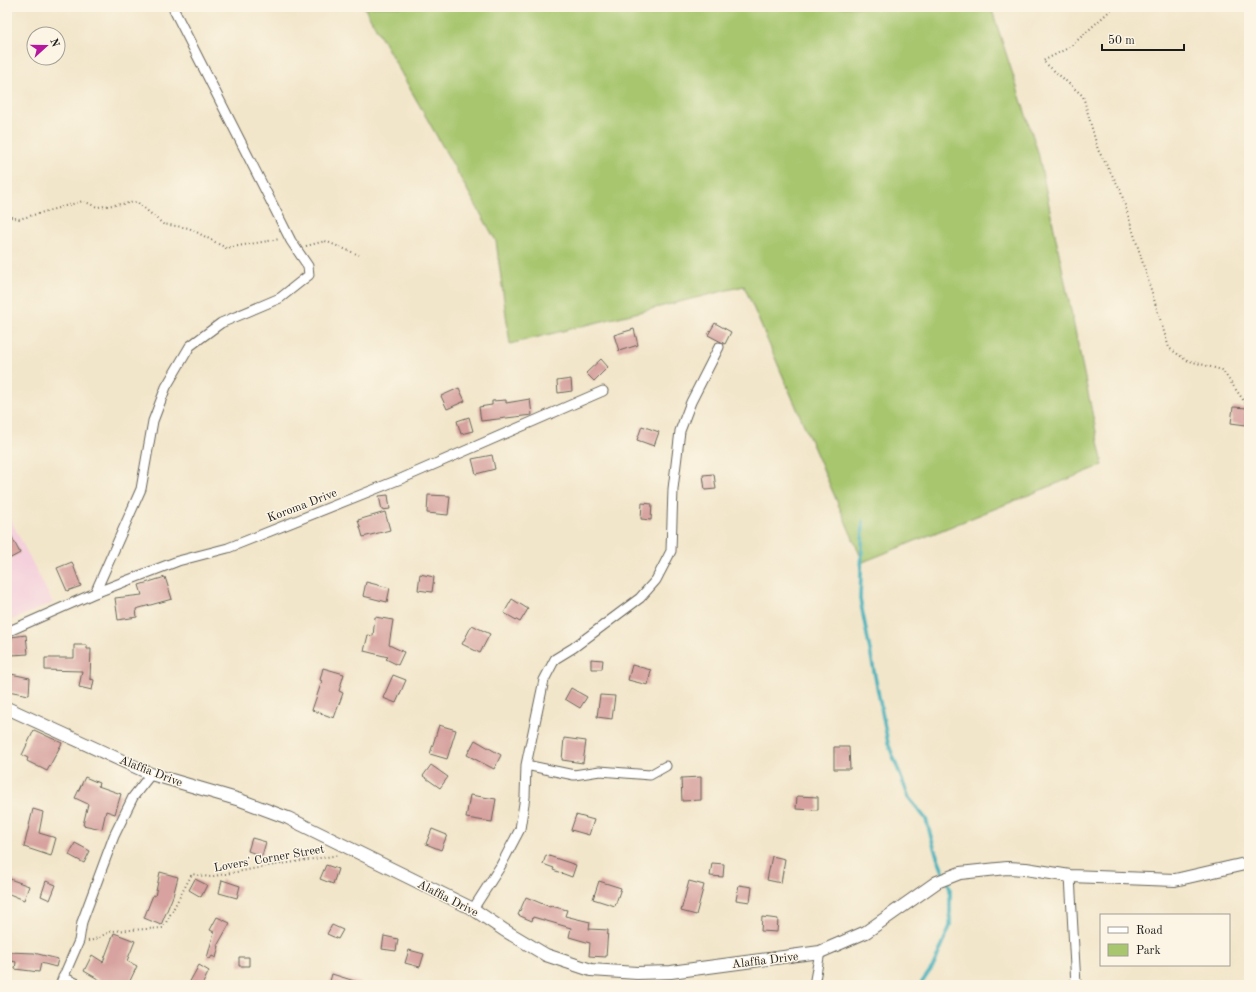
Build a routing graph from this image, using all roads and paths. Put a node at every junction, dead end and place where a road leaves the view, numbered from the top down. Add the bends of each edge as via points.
1 (1114, 7) edge
2 (174, 10) dead end
3 (7, 216) edge
4 (291, 241) junction
5 (359, 255) dead end
6 (719, 347) dead end
7 (603, 391) dead end
8 (1249, 408) edge
9 (96, 593) junction
10 (7, 632) edge
11 (7, 708) edge
12 (526, 765) junction
13 (666, 766) dead end
14 (151, 774) junction
15 (352, 851) junction
16 (1249, 863) edge
17 (1070, 876) junction
18 (473, 909) junction
19 (79, 941) junction
20 (820, 952) junction
21 (62, 981) edge
22 (80, 985) edge
23 (814, 985) edge
24 (1076, 985) edge

1 - 8 path via 1070,47 1043,61 1083,96 1098,150 1120,188 1169,348 1186,360 1222,370
2 - 4 street
3 - 4 path via 19,219 82,201 96,207 137,202 163,224 189,228 226,248 286,238
4 - 5 path via 304,247 325,241
4 - 9 street via 308,266 309,275 280,298 221,323 190,346 166,387 153,421 141,489
6 - 12 street via 691,402 680,431 674,482 671,551 656,580 640,598 555,659 544,680
7 - 9 street, Koroma Drive via 434,465 228,548 178,561
9 - 10 street, Koroma Drive
11 - 14 street, Alaffia Drive
12 - 13 street via 574,775 600,771 650,775
12 - 18 street via 520,829 500,867
14 - 15 street, Alaffia Drive via 240,800 288,818
14 - 19 street via 132,797 114,836 82,922
15 - 18 street, Alaffia Drive
15 - 19 path, Lovers' Corner Street via 349,854 209,877 192,874 164,928 112,931 93,940
16 - 17 street, Alaffia Drive via 1175,880
17 - 20 street, Alaffia Drive via 1007,868 960,873 937,882 866,932
17 - 24 street
18 - 20 street, Alaffia Drive via 546,955 591,970 671,972
19 - 21 street
20 - 23 street
21 - 22 street

